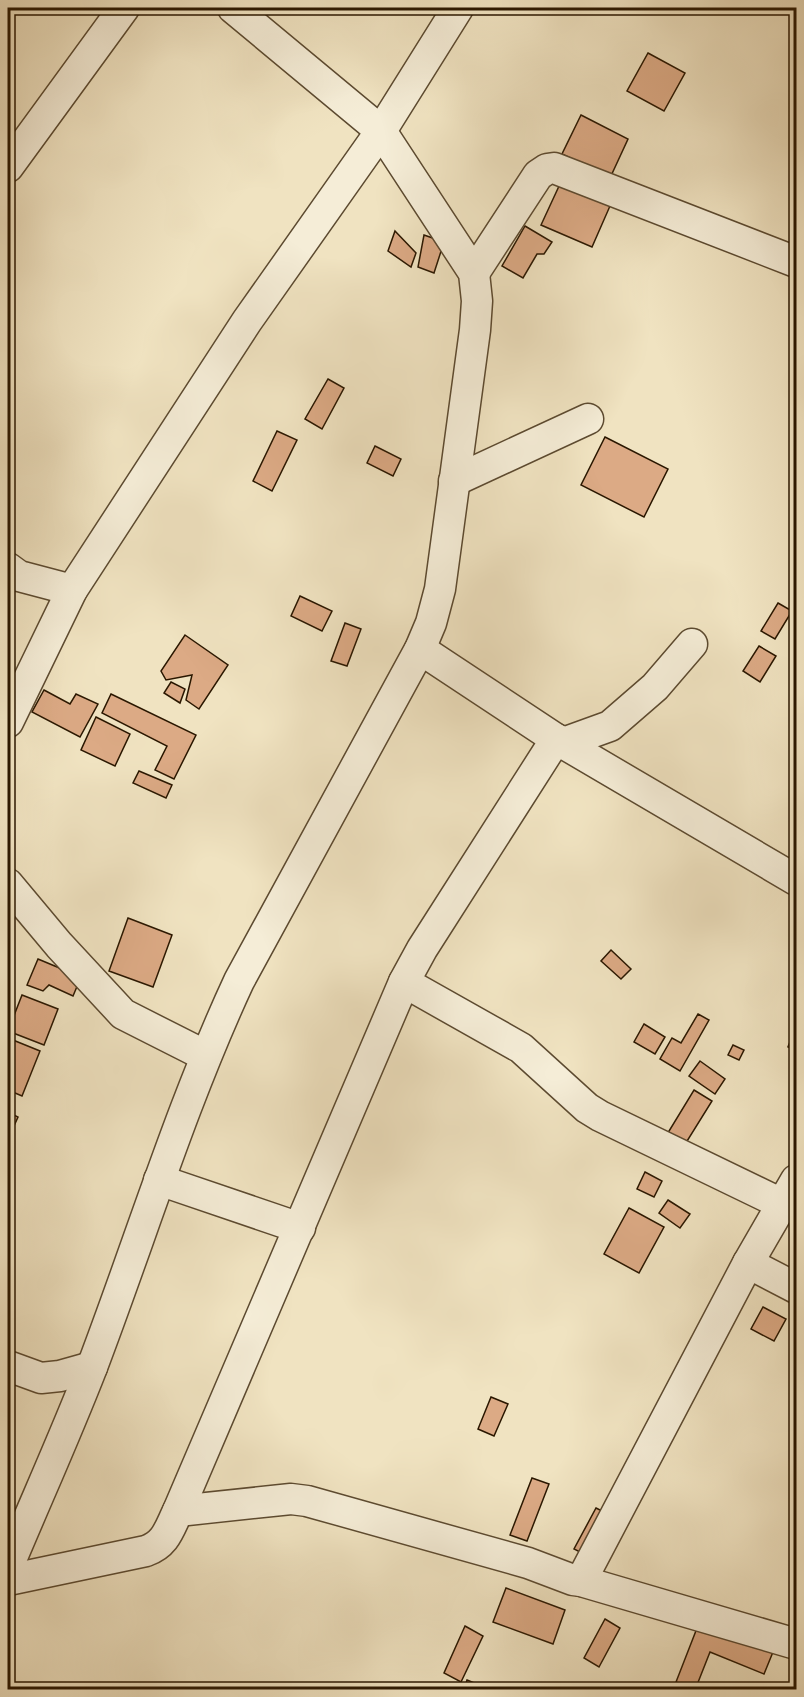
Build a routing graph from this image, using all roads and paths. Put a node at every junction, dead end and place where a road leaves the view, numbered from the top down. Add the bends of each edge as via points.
1 (124, 8) edge
2 (233, 8) edge
3 (458, 8) edge
4 (381, 131) junction
5 (8, 167) edge
6 (796, 262) edge
7 (474, 273) junction
8 (588, 419) dead end
9 (454, 481) junction
10 (8, 568) edge
11 (72, 590) junction
12 (692, 644) dead end
13 (420, 649) junction
14 (8, 722) edge
15 (560, 741) junction
16 (796, 880) edge
17 (8, 884) edge
18 (404, 982) junction
19 (206, 1056) junction
20 (159, 1180) junction
21 (789, 1192) edge
22 (300, 1228) junction
23 (748, 1263) junction
24 (796, 1288) edge
25 (8, 1366) edge
26 (92, 1367) junction
27 (178, 1511) junction
28 (8, 1567) edge
29 (8, 1580) edge
30 (581, 1581) junction
31 (796, 1644) edge

1 - 5 street
2 - 4 street
3 - 4 street
4 - 7 street
4 - 11 street via 247,321
6 - 7 street via 554,168 538,175
7 - 9 street via 475,330
8 - 9 street
9 - 13 street via 440,589
10 - 11 street via 19,576
11 - 14 street
12 - 15 street via 655,687 610,726
13 - 15 street
13 - 19 street via 239,981
15 - 16 street
15 - 18 street
17 - 19 street via 123,1014
18 - 21 street via 521,1048 600,1116
18 - 22 street
19 - 20 street
20 - 22 street
20 - 26 street
21 - 23 street
22 - 27 street
23 - 24 street
23 - 30 street
25 - 26 street via 41,1378
26 - 28 street
27 - 29 street via 156,1548
27 - 30 street via 291,1499 307,1501
30 - 31 street

